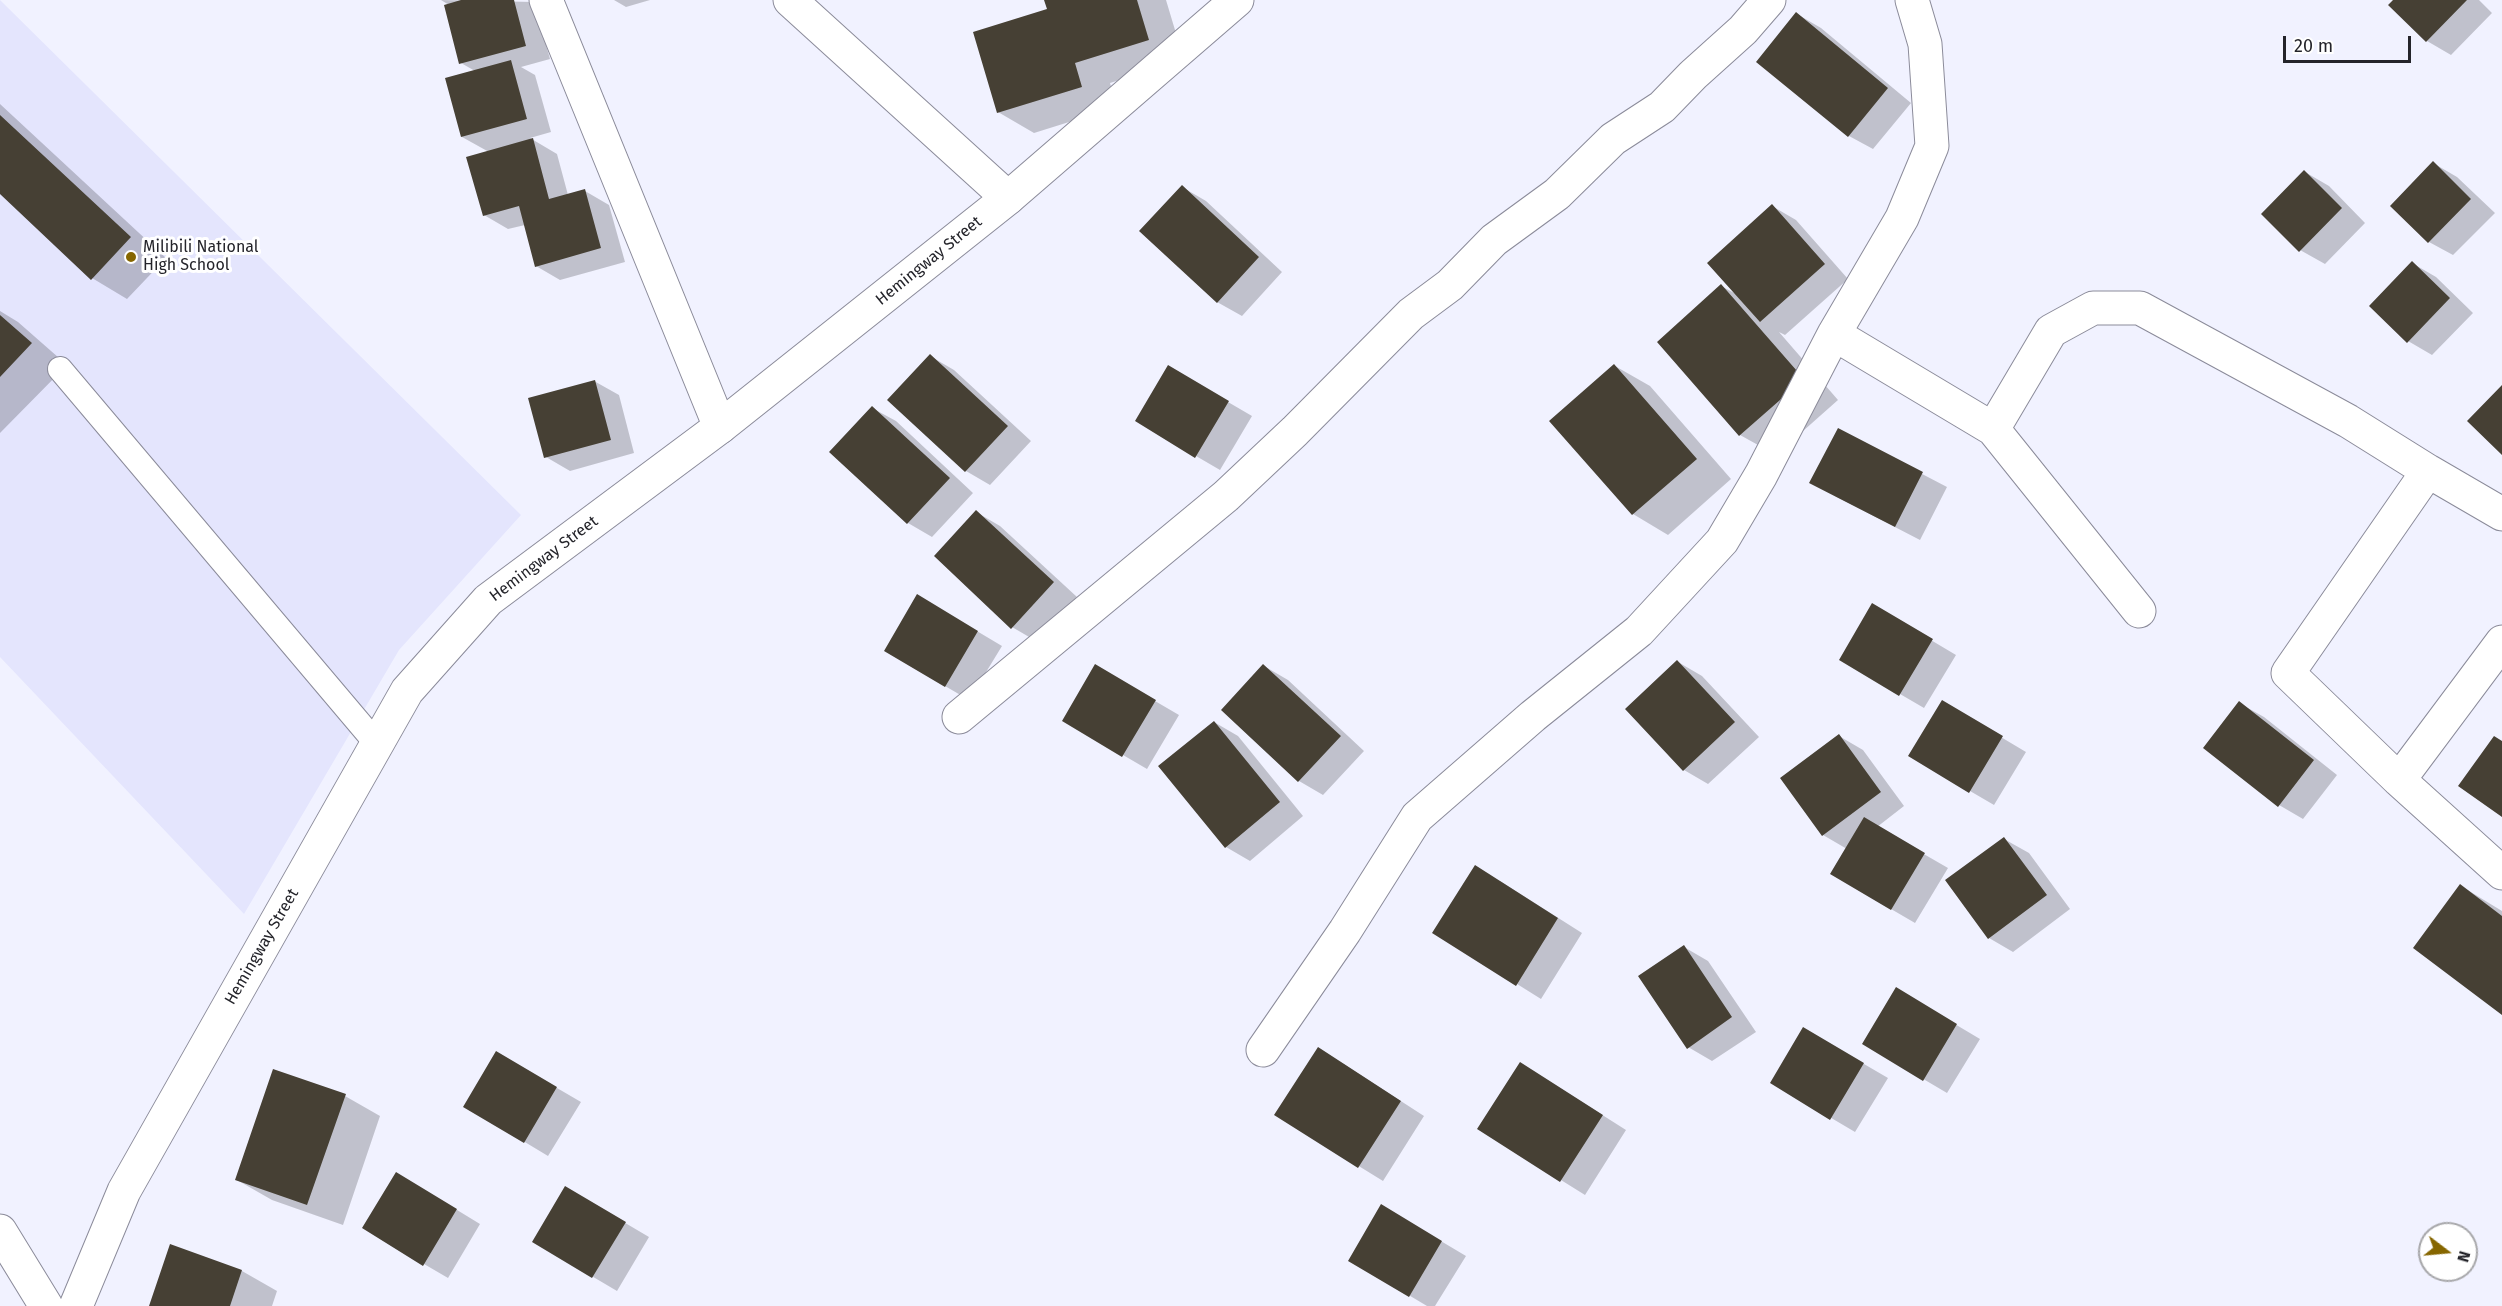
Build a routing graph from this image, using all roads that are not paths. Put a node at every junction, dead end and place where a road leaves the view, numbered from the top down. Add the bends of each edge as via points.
1 (546, 0) edge
2 (790, 0) edge
3 (1237, 0) edge
4 (1769, 0) edge
5 (1912, 0) edge
6 (1008, 198) junction
7 (1834, 334) junction
8 (60, 369) dead end
9 (720, 427) junction
10 (1993, 429) junction
11 (2428, 471) junction
12 (2502, 514) edge
13 (2139, 611) dead end
14 (2502, 642) edge
15 (959, 717) dead end
16 (377, 744) junction
17 (2399, 780) junction
18 (2502, 873) edge
19 (1263, 1050) dead end
20 (0, 1231) edge
21 (46, 1306) edge
22 (76, 1306) edge

1 - 9 street
2 - 6 street
3 - 6 street, Hemingway Street
4 - 15 street via 1662,107 1613,139 1557,194 1494,240 1450,285 1411,314 1226,496
5 - 7 street via 1925,44 1932,146 1902,218
6 - 9 street, Hemingway Street
7 - 10 street
7 - 19 street via 1722,541 1639,631 1417,817
8 - 16 lane
9 - 16 street, Hemingway Street via 488,600 407,691
10 - 11 street via 2051,331 2093,308 2140,308 2348,421
10 - 13 street
11 - 12 street
11 - 17 street via 2288,673
14 - 17 street
16 - 22 street, Hemingway Street via 124,1191
17 - 18 street
20 - 21 street

